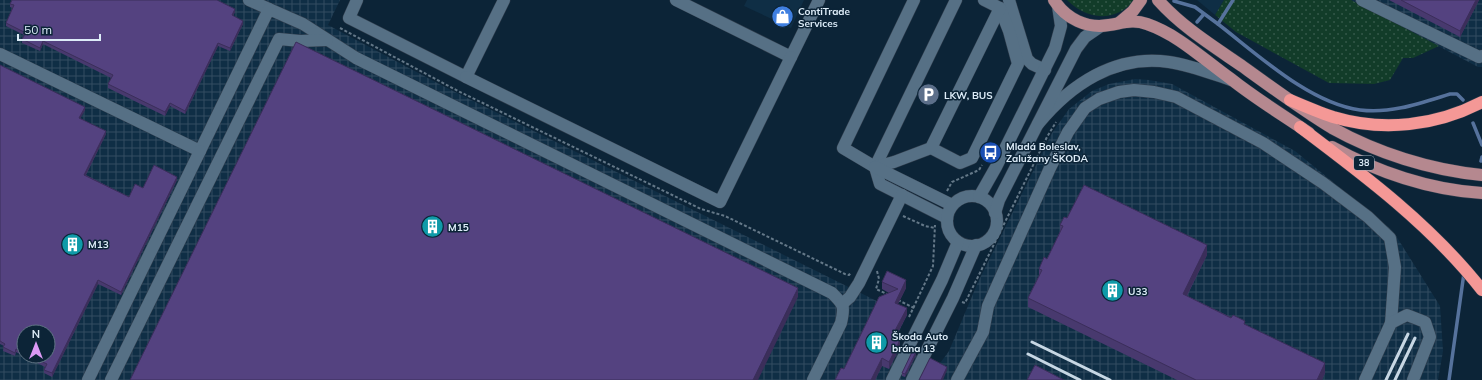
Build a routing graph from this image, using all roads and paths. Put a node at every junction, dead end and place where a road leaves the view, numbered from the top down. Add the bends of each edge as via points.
1 (249, 0) edge
2 (358, 0) edge
3 (504, 0) edge
4 (676, 0) edge
5 (819, 0) edge
6 (914, 0) edge
7 (956, 0) edge
8 (984, 0) edge
9 (1140, 0) edge
10 (1158, 0) edge
11 (1362, 0) edge
12 (1056, 3) edge
13 (1004, 4) edge
14 (269, 9) junction
15 (1120, 22) junction
16 (1101, 26) junction
17 (327, 40) junction
18 (0, 54) edge
19 (791, 57) junction
20 (1481, 57) edge
21 (1045, 70) junction
22 (466, 77) junction
23 (1231, 80) junction
24 (1290, 100) junction
25 (1482, 102) edge
26 (1038, 124) junction
27 (1300, 127) junction
28 (931, 148) junction
29 (200, 151) junction
30 (875, 167) junction
31 (1482, 175) edge
32 (1482, 193) edge
33 (902, 196) junction
34 (979, 197) junction
35 (952, 206) junction
36 (995, 213) junction
37 (899, 218) dead end
38 (947, 218) junction
39 (935, 228) dead end
40 (958, 242) junction
41 (976, 246) junction
42 (877, 269) dead end
43 (142, 270) junction
44 (161, 279) junction
45 (1482, 290) edge
46 (888, 295) edge
47 (895, 298) edge
48 (842, 304) junction
49 (914, 308) dead end
50 (1391, 324) junction
51 (94, 367) junction
52 (112, 378) edge
53 (88, 380) edge
54 (813, 380) edge
55 (892, 380) edge
56 (912, 380) edge
57 (957, 380) edge
58 (1365, 380) edge
59 (1413, 380) edge

1 - 14 street
2 - 22 street via 349,18
3 - 22 street
4 - 19 street
5 - 19 street
6 - 30 street via 842,148
7 - 30 street
8 - 13 street
9 - 15 main road via 1133,11
10 - 24 main road, 38 via 1194,33
11 - 20 street
12 - 16 main road, 38 via 1077,21
12 - 21 street via 1061,20 1060,34
13 - 21 street via 1027,59
13 - 28 street
13 - 28 street via 1018,64 972,158 960,164
14 - 17 street via 303,24
14 - 29 street
15 - 16 main road, 38
15 - 23 main road, 38 via 1140,22 1159,29 1180,40
16 - 26 street via 1081,41
17 - 44 street via 279,39
17 - 48 street via 356,58 832,293
18 - 29 street
19 - 22 street via 720,202
21 - 34 street
23 - 26 street via 1169,62 1144,61 1117,65 1084,82 1060,101
23 - 27 main road, 38
24 - 25 highway via 1335,117 1366,124 1397,126 1441,119
24 - 31 main road, 38 via 1334,128 1383,151 1425,165
26 - 36 street
27 - 32 main road, 38 via 1345,154 1379,169 1435,186
27 - 45 highway via 1360,172 1426,230
28 - 30 street
29 - 43 street
30 - 33 street via 880,184
30 - 35 street
33 - 38 street
33 - 48 street via 859,283
34 - 35 street via 964,197
34 - 36 street via 992,206
35 - 38 street
36 - 41 street via 996,227 993,234
37 - 39 path via 904,216
38 - 40 street via 949,232
40 - 41 street
40 - 55 street
41 - 56 street
42 - 46 path via 879,279 876,289
43 - 44 street
43 - 51 street
44 - 52 street
47 - 49 path
48 - 54 street via 841,323
50 - 57 street via 1394,268 1390,238 1323,183 1263,143 1176,97 1134,90 1119,92 1085,108 1068,132 988,306 983,332
50 - 58 street
50 - 59 street via 1407,315 1425,322 1430,337
51 - 52 street
51 - 53 street

